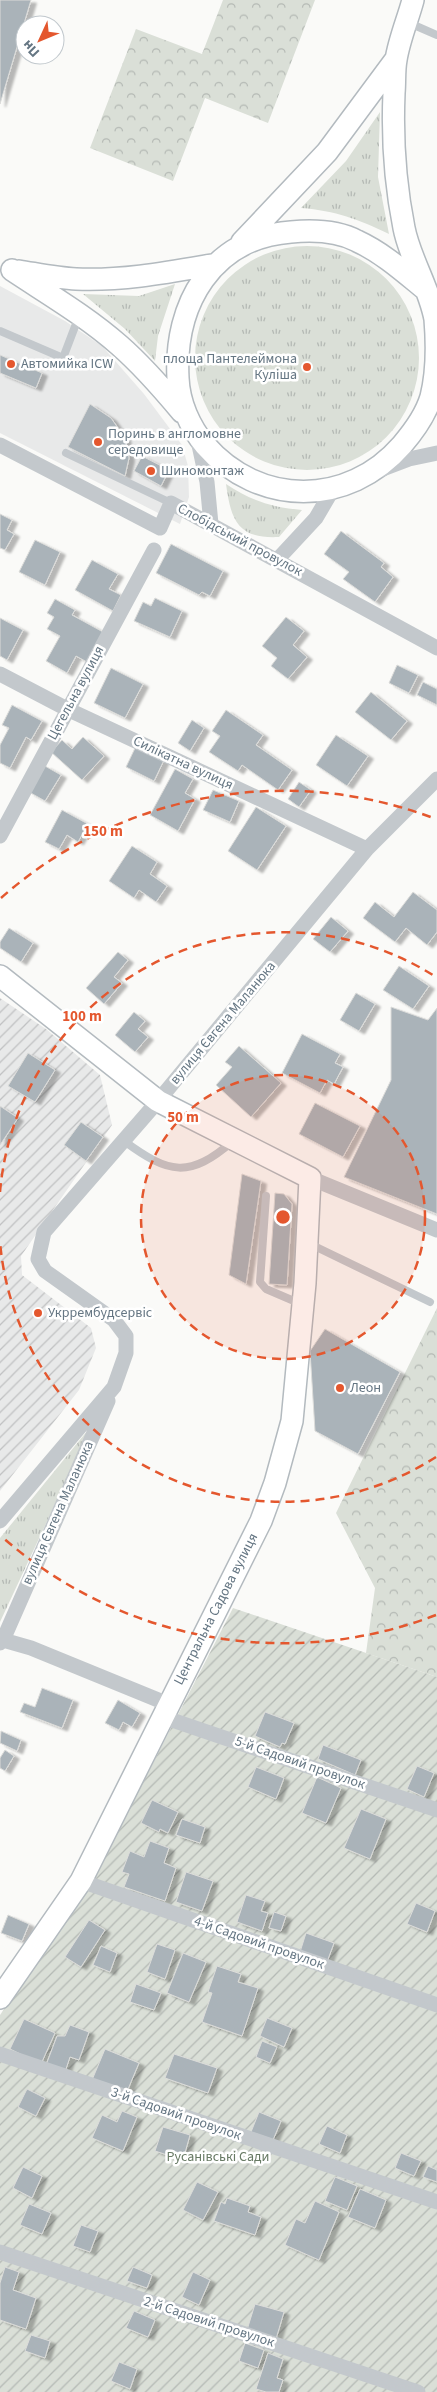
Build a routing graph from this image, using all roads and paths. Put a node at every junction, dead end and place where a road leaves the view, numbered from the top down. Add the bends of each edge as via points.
1 (413, 0) edge
2 (407, 22) junction
3 (437, 35) edge
4 (396, 59) junction
5 (240, 245) junction
6 (217, 264) junction
7 (6, 268) edge
8 (433, 305) edge
9 (80, 314) junction
10 (0, 331) edge
11 (193, 427) junction
12 (0, 445) edge
13 (66, 453) dead end
14 (437, 453) edge
15 (367, 475) junction
16 (333, 489) junction
17 (171, 503) junction
18 (211, 524) junction
19 (154, 550) dead end
20 (277, 560) junction
21 (437, 648) edge
22 (0, 674) edge
23 (67, 709) junction
24 (437, 779) edge
25 (0, 836) edge
26 (367, 849) junction
27 (0, 976) edge
28 (158, 1101) junction
29 (234, 1140) junction
30 (124, 1141) junction
31 (310, 1178) junction
32 (266, 1196) dead end
33 (437, 1230) edge
34 (307, 1242) junction
35 (430, 1302) dead end
36 (303, 1304) junction
37 (114, 1387) junction
38 (0, 1522) edge
39 (2, 1642) edge
40 (166, 1710) junction
41 (437, 1810) edge
42 (81, 1881) junction
43 (0, 1998) edge
44 (437, 2005) edge
45 (0, 2054) edge
46 (437, 2202) edge
47 (0, 2252) edge
48 (418, 2392) edge

1 - 2 main road
2 - 3 lane
2 - 4 main road
4 - 5 main road via 327,152
4 - 8 main road via 392,133 396,184 405,232
5 - 6 main road
5 - 8 main road via 275,233 313,230 356,240 390,260
6 - 7 main road via 106,279 74,279
6 - 11 main road via 196,290 188,306 176,355 178,388
7 - 9 main road
8 - 15 main road via 437,366 430,400 414,430 393,455
9 - 10 lane via 63,358
9 - 11 main road via 119,344 153,377
11 - 16 main road via 218,459 245,478 276,489 309,492
11 - 18 street via 207,482
12 - 17 street, Слобідський провулок via 160,528
13 - 17 lane
14 - 15 street via 409,459
15 - 16 main road
16 - 20 street via 316,518
17 - 18 street, Слобідський провулок
18 - 20 street, Слобідський провулок
19 - 23 street, Цегельна вулиця
20 - 21 street, Слобідський провулок
22 - 23 street, Силікатна вулиця
23 - 25 street, Цегельна вулиця
23 - 26 street, Силікатна вулиця
24 - 26 street, вулиця Євгена Маланюка
26 - 28 street, вулиця Євгена Маланюка
27 - 28 main road
28 - 29 main road
28 - 30 street, вулиця Євгена Маланюка
29 - 30 lane via 215,1156 192,1167 175,1168 160,1164
29 - 31 main road
30 - 37 street, вулиця Євгена Маланюка via 44,1232 38,1259 45,1271 114,1320 126,1336 126,1353
31 - 33 street
31 - 34 main road, Центральна Садова вулиця
32 - 36 lane via 260,1282 266,1289
34 - 35 lane
34 - 36 main road, Центральна Садова вулиця
36 - 40 main road, Центральна Садова вулиця via 292,1421 275,1483 261,1521
37 - 38 street, вулиця Євгена Маланюка
37 - 39 street, вулиця Євгена Маланюка
39 - 40 street, вулиця Євгена Маланюка via 31,1648
40 - 41 street, 5-й Садовий провулок
40 - 42 main road, Центральна Садова вулиця
42 - 43 main road, Центральна Садова вулиця
42 - 44 street, 4-й Садовий провулок
45 - 46 street, 3-й Садовий провулок
47 - 48 street, 2-й Садовий провулок

